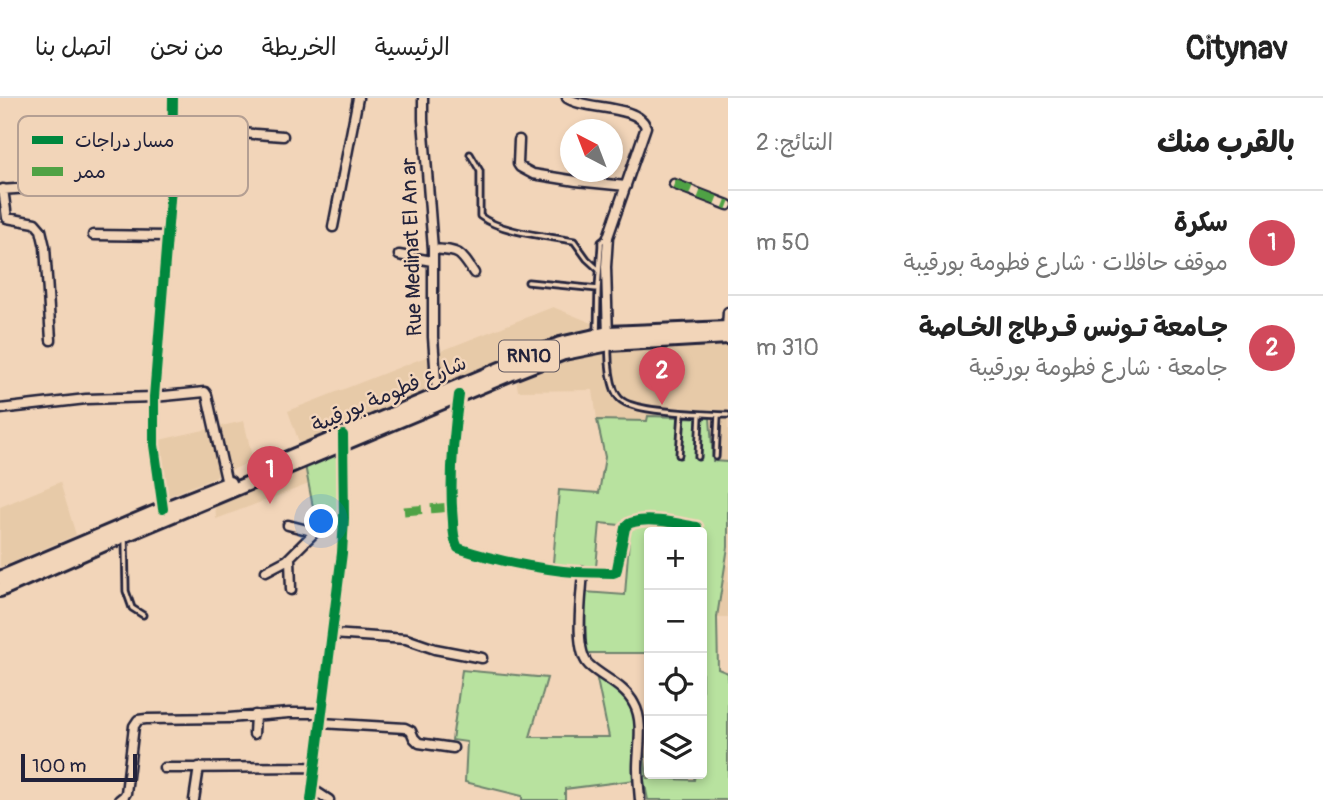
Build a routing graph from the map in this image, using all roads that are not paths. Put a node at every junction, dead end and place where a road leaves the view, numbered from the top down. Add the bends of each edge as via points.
1 (173, 98) edge
2 (358, 98) edge
3 (423, 98) edge
4 (567, 98) edge
5 (172, 116) edge
6 (248, 134) edge
7 (283, 136) dead end
8 (519, 140) dead end
9 (470, 155) dead end
10 (674, 184) dead end
11 (626, 186) junction
12 (2, 189) edge
13 (170, 196) edge
14 (728, 205) edge
15 (332, 227) dead end
16 (93, 235) dead end
17 (167, 236) junction
18 (608, 237) junction
19 (433, 249) junction
20 (398, 255) dead end
21 (432, 261) junction
22 (599, 270) junction
23 (474, 272) dead end
24 (528, 282) dead end
25 (598, 289) junction
26 (728, 312) edge
27 (728, 331) edge
28 (604, 337) junction
29 (51, 340) dead end
30 (437, 395) junction
31 (459, 395) junction
32 (154, 397) junction
33 (0, 409) edge
34 (682, 413) junction
35 (700, 414) junction
36 (718, 415) junction
37 (728, 415) edge
38 (343, 440) junction
39 (679, 455) dead end
40 (698, 457) dead end
41 (716, 457) dead end
42 (227, 484) junction
43 (163, 509) junction
44 (344, 518) junction
45 (288, 525) dead end
46 (697, 527) dead end
47 (315, 532) junction
48 (125, 535) junction
49 (290, 558) junction
50 (266, 571) dead end
51 (583, 571) junction
52 (0, 578) edge
53 (0, 590) edge
54 (291, 590) dead end
55 (143, 615) dead end
56 (332, 634) junction
57 (482, 658) dead end
58 (322, 713) junction
59 (255, 715) junction
60 (321, 723) junction
61 (254, 734) dead end
62 (453, 748) dead end
63 (198, 767) junction
64 (315, 767) junction
65 (164, 768) dead end
66 (313, 789) junction
67 (119, 800) edge
68 (194, 800) edge
69 (311, 800) edge
70 (330, 800) edge
71 (640, 800) edge

1 - 5 street
2 - 15 street
3 - 19 street, Rue Medinat El An ar
4 - 11 street via 643,120 646,127
6 - 7 street
8 - 11 street via 518,164 533,174
9 - 22 lane via 480,171 480,216 517,232 574,241
10 - 14 street
11 - 18 street
12 - 29 street via 7,218 35,223 43,235
13 - 17 street
16 - 17 street
17 - 32 street
18 - 22 lane via 601,242
18 - 28 street
19 - 21 street, Rue Medinat El An ar
19 - 23 street via 456,251
20 - 21 street
21 - 30 street, Rue Medinat El An ar
22 - 25 lane
24 - 25 lane
25 - 28 lane
26 - 27 street
27 - 28 main road, شارع فطومة بورقيبة / RN10
28 - 30 main road, شارع فطومة بورقيبة / RN10 via 560,344
28 - 31 main road, شارع فطومة بورقيبة / RN10
28 - 34 lane via 613,388 620,399 634,406
30 - 38 main road, شارع فطومة بورقيبة / RN10
31 - 38 main road, شارع فطومة بورقيبة / RN10
31 - 51 street via 451,470 457,547 509,562
32 - 33 street
32 - 42 street via 205,392
32 - 43 street via 154,445
34 - 35 lane
34 - 39 lane
35 - 36 lane
35 - 40 lane
36 - 37 lane
36 - 41 lane
38 - 42 main road, شارع فطومة بورقيبة / RN10
38 - 44 street
38 - 48 main road, شارع فطومة بورقيبة / RN10
42 - 43 main road, شارع فطومة بورقيبة / RN10
43 - 52 main road, شارع فطومة بورقيبة / RN10
44 - 47 street
44 - 56 street
45 - 47 street
46 - 51 street via 634,521 625,528 616,572
47 - 49 street
48 - 53 main road, شارع فطومة بورقيبة / RN10
48 - 55 lane via 126,591 132,608
49 - 50 street
49 - 54 street
51 - 71 street via 581,653 636,706
56 - 57 street via 406,639
56 - 58 street
58 - 59 street
58 - 60 street
59 - 61 street
59 - 67 street via 138,720 125,793
60 - 62 street via 405,728 419,743
60 - 64 street
63 - 64 street
63 - 65 street
63 - 68 street
64 - 66 street
66 - 69 street
66 - 70 street

